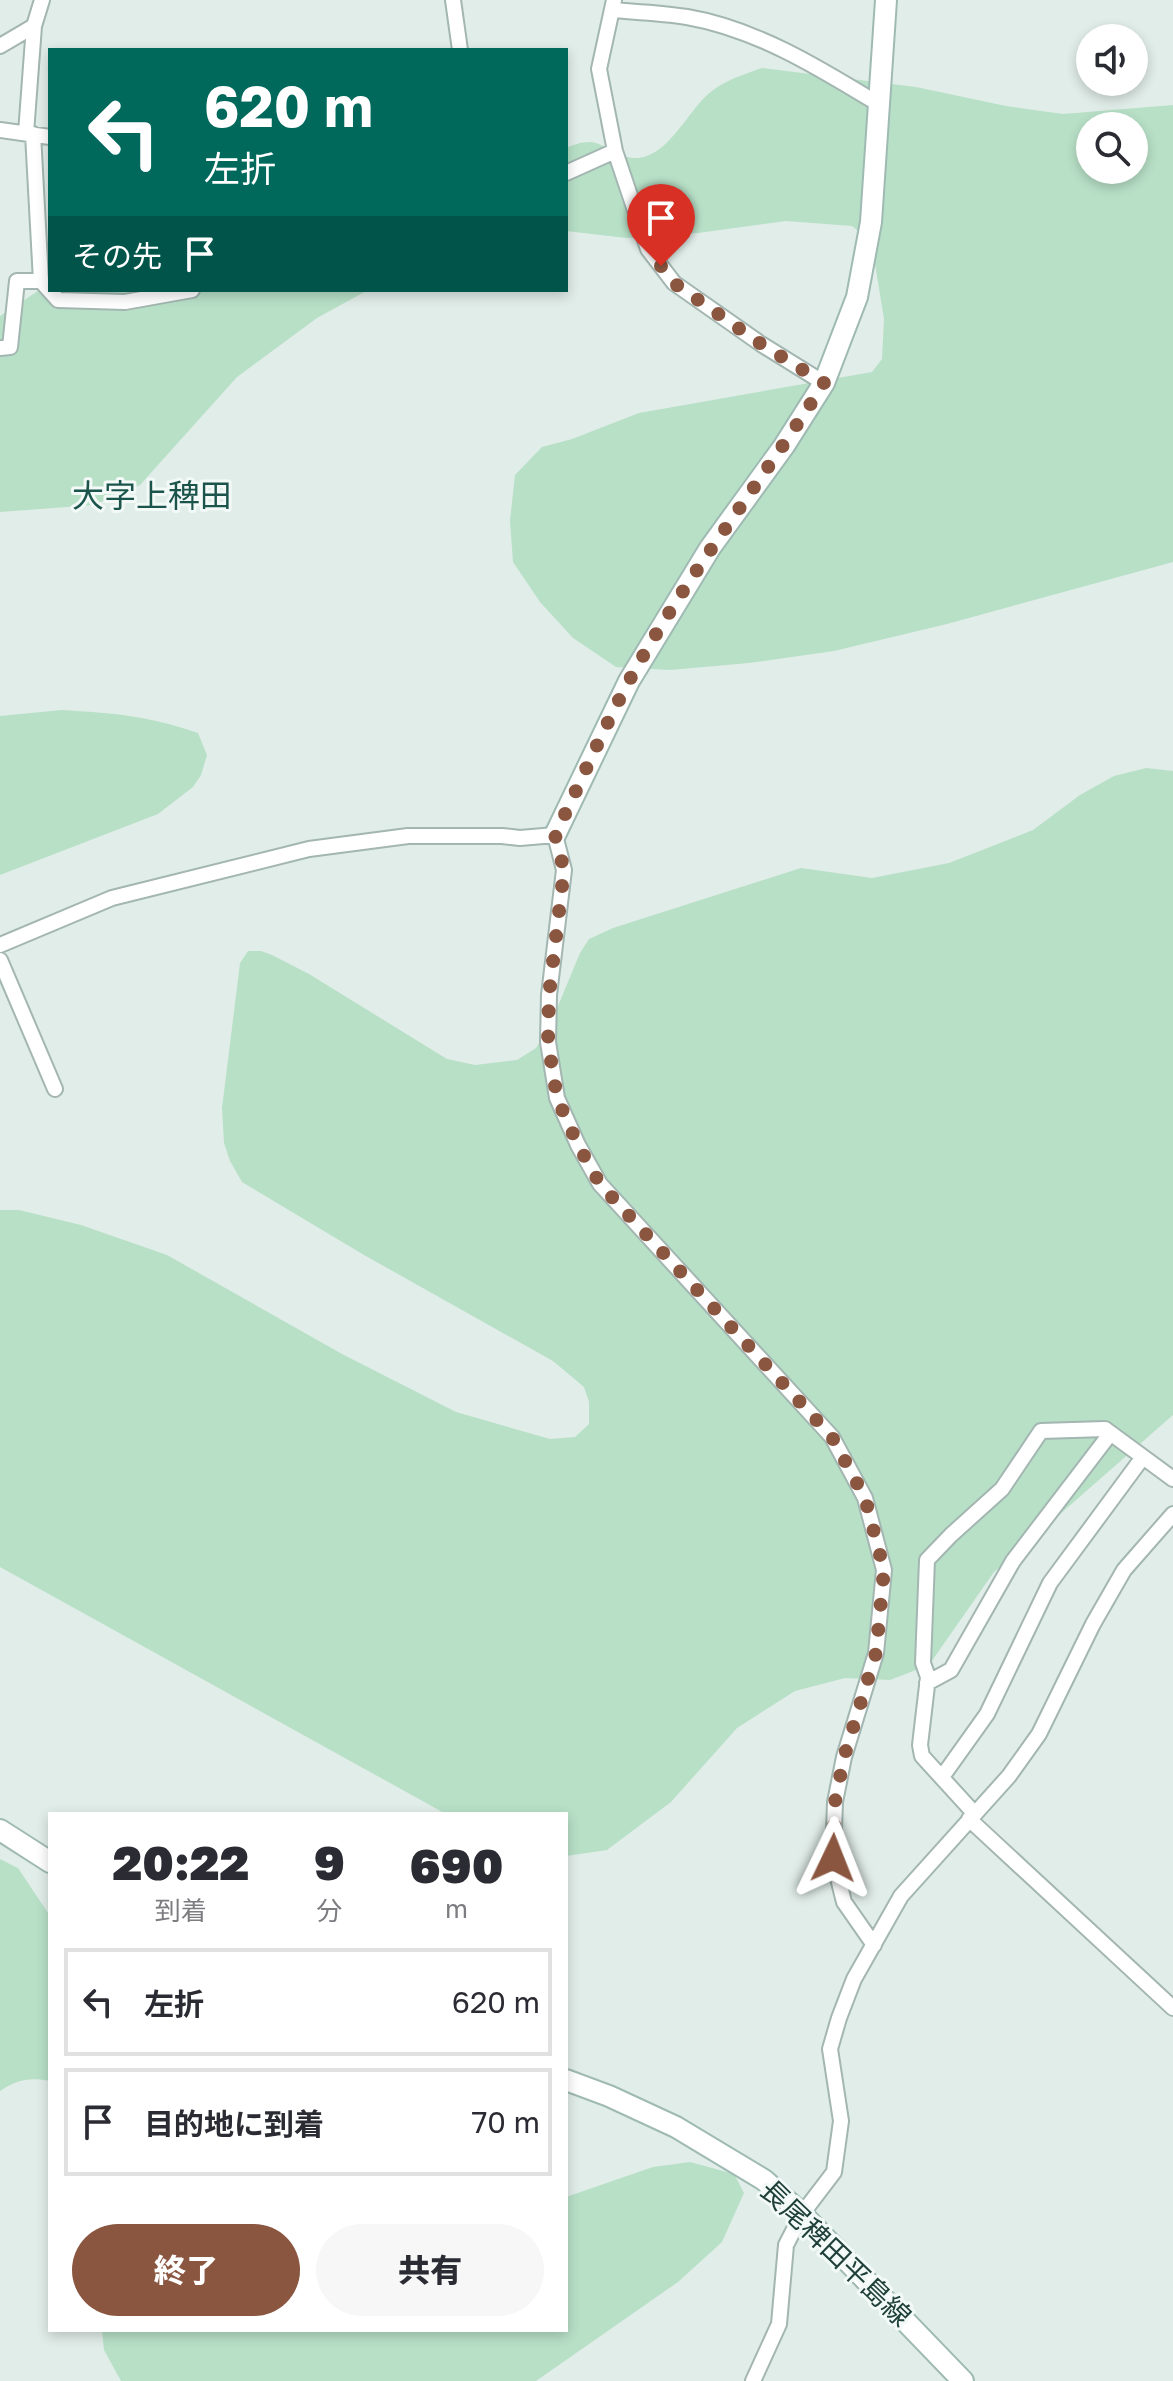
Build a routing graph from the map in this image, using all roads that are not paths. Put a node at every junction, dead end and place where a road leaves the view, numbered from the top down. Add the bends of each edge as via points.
1 (42, 0) edge
2 (453, 0) edge
3 (886, 0) edge
4 (613, 5) edge
5 (34, 26) junction
6 (0, 46) edge
7 (460, 48) edge
8 (880, 105) junction
9 (0, 130) edge
10 (30, 133) junction
11 (48, 137) edge
12 (615, 151) junction
13 (568, 172) edge
14 (41, 281) junction
15 (48, 289) edge
16 (51, 292) edge
17 (181, 292) edge
18 (0, 348) edge
19 (824, 383) junction
20 (555, 835) junction
21 (0, 945) edge
22 (0, 960) edge
23 (55, 1089) dead end
24 (1110, 1434) junction
25 (1143, 1457) junction
26 (1173, 1479) edge
27 (1173, 1514) edge
28 (927, 1683) junction
29 (942, 1777) junction
30 (972, 1816) junction
31 (0, 1830) edge
32 (48, 1861) edge
33 (874, 1945) junction
34 (1173, 2008) edge
35 (568, 2081) edge
36 (802, 2214) junction
37 (753, 2381) edge
38 (963, 2381) edge

1 - 5 street
2 - 7 street
3 - 8 street
4 - 8 street via 744,34 816,66
4 - 12 street via 599,69
5 - 6 street
5 - 10 street
8 - 19 street via 871,222 857,297
9 - 10 street
10 - 11 street
10 - 14 street
12 - 13 street
12 - 19 street via 648,249 674,283
14 - 15 street
14 - 18 street via 17,281 10,347
16 - 17 street via 58,300 125,302
19 - 20 street via 710,548 629,681
20 - 21 street via 408,836 309,849 112,898
20 - 33 street via 564,870 548,1042 557,1098 578,1145 600,1184 832,1437 865,1498 884,1570 878,1639 844,1757 835,1802 833,1858 844,1902
22 - 23 street
24 - 25 street
24 - 28 street via 1013,1561 951,1670
24 - 28 street via 1105,1429 1041,1431 1002,1489 927,1560
25 - 26 street
25 - 29 street via 1050,1583 987,1714
27 - 30 street via 1124,1570 1039,1734
28 - 29 street via 920,1745 922,1756
29 - 30 street
30 - 33 street via 901,1896
30 - 34 street
31 - 32 street
33 - 36 street via 854,1979 830,2049 841,2121 834,2172
35 - 36 street, 長尾稗田平島線 via 676,2127 764,2180
36 - 37 street via 786,2245 779,2324
36 - 38 street, 長尾稗田平島線

